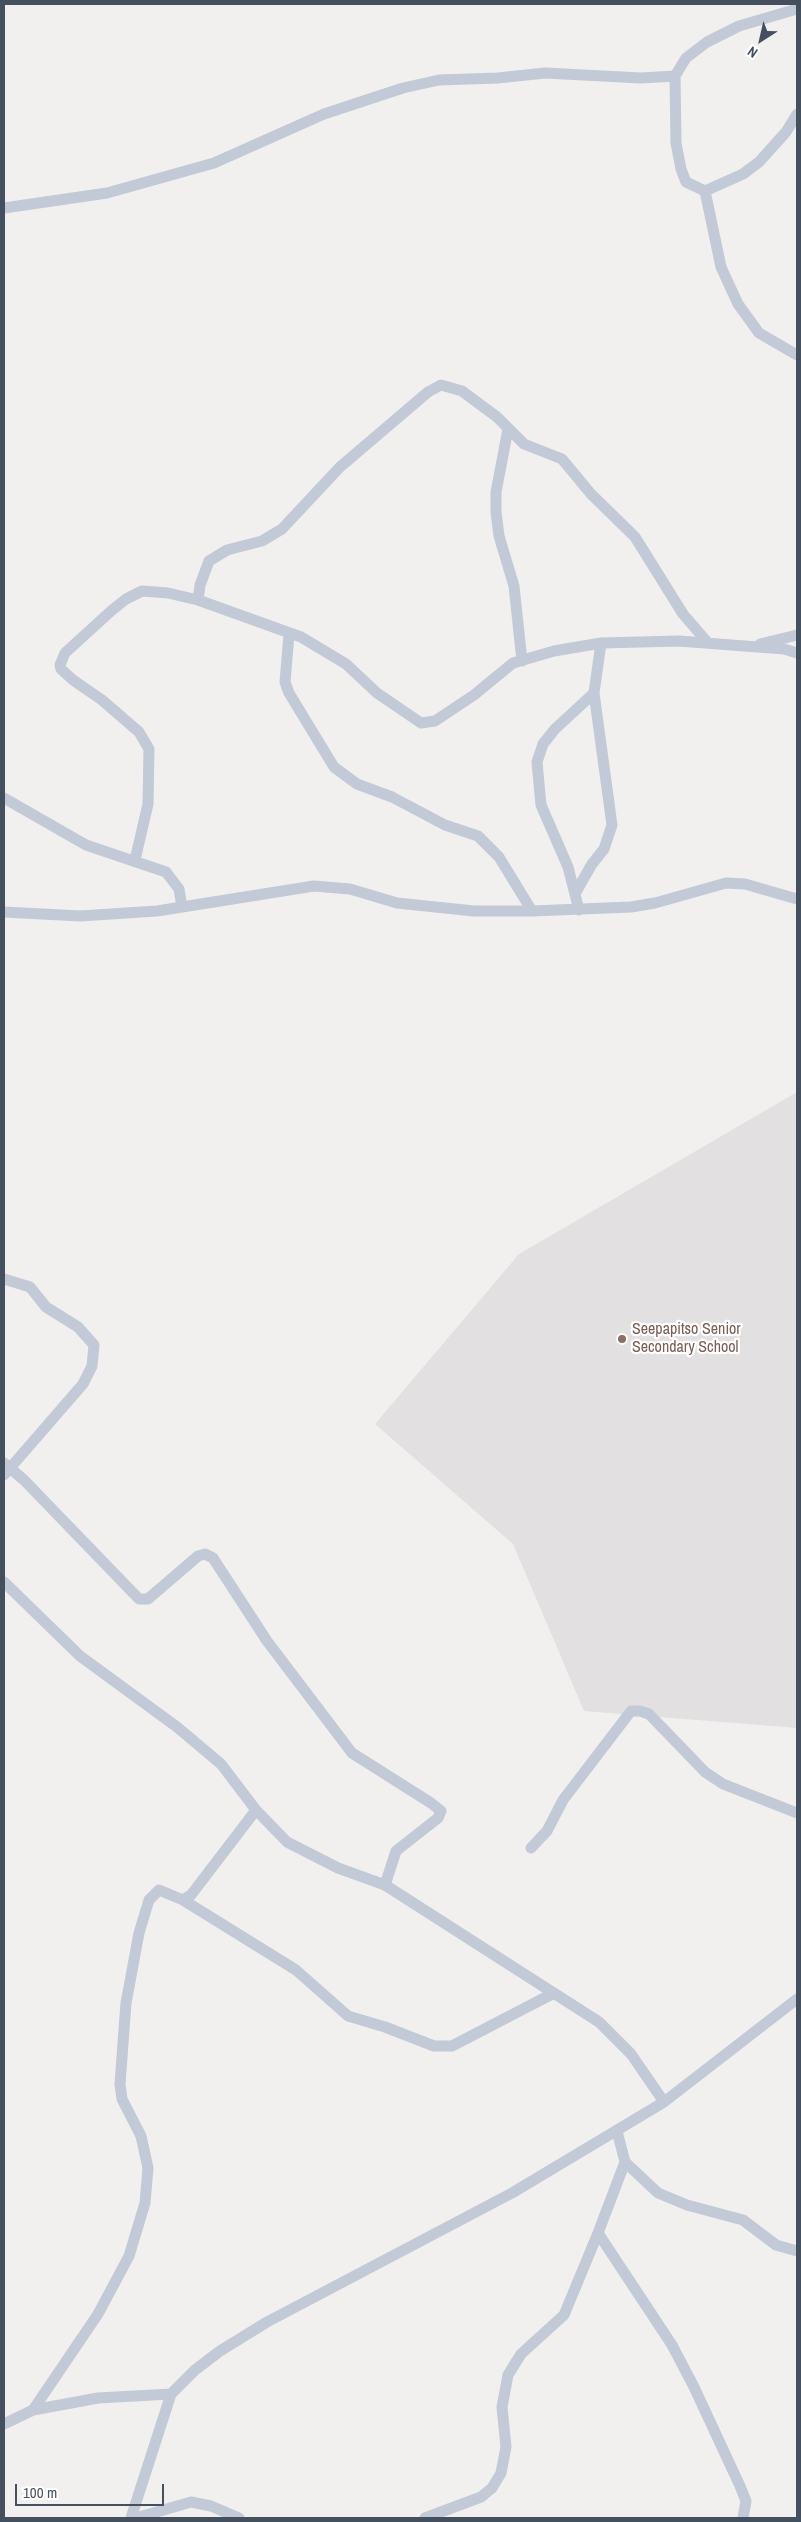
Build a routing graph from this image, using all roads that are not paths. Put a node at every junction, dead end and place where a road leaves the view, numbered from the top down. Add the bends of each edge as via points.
1 (797, 9) edge
2 (675, 76) junction
3 (797, 114) edge
4 (705, 191) junction
5 (4, 208) edge
6 (797, 355) edge
7 (508, 429) junction
8 (198, 600) junction
9 (289, 634) junction
10 (797, 635) edge
11 (601, 643) junction
12 (708, 643) junction
13 (752, 646) junction
14 (797, 653) edge
15 (522, 661) junction
16 (594, 693) junction
17 (4, 798) edge
18 (135, 860) junction
19 (576, 892) junction
20 (797, 899) edge
21 (182, 907) junction
22 (579, 910) junction
23 (532, 911) junction
24 (4, 912) edge
25 (4, 1279) edge
26 (6, 1468) edge
27 (4, 1582) edge
28 (256, 1810) junction
29 (797, 1813) edge
30 (531, 1848) dead end
31 (385, 1885) junction
32 (184, 1900) junction
33 (554, 1993) junction
34 (797, 1999) edge
35 (664, 2102) junction
36 (617, 2131) junction
37 (624, 2162) junction
38 (598, 2233) junction
39 (797, 2251) edge
40 (171, 2394) junction
41 (33, 2410) junction
42 (4, 2424) edge
43 (132, 2518) edge
44 (136, 2518) edge
45 (239, 2518) edge
46 (425, 2518) edge
47 (743, 2518) edge

1 - 2 street via 739,26 707,42 686,58
2 - 4 street via 676,143 681,170 686,182
2 - 5 street via 641,78 546,73 440,80 403,88 324,114 214,163 107,193
3 - 4 street via 786,132 759,162 743,174
4 - 6 street via 721,267 738,304 759,333
7 - 8 street via 497,416 462,391 441,385 428,392 340,467 282,528 262,541 227,550 209,561
7 - 12 street via 524,444 562,459 591,494 624,524 683,614
7 - 15 street via 496,492 496,512 499,536 514,586
8 - 9 street via 256,619
8 - 18 street via 142,591 111,610 65,652 60,665 73,680 139,732 150,749 148,804
9 - 15 street via 301,637 346,664 378,694 421,724 436,722 474,695 505,667
9 - 23 street via 285,682 334,767 357,784 392,797 445,825 478,836 499,857
10 - 13 street
11 - 12 street
11 - 15 street via 554,651
11 - 16 street
12 - 13 street
13 - 14 street
16 - 19 street via 612,825 604,849
16 - 19 street via 543,744 537,762 541,805
17 - 18 street via 86,845
18 - 21 street via 166,872 176,882
19 - 22 street
20 - 22 street via 745,884 726,883 655,903
21 - 23 street via 314,886 350,889 397,903 474,911
21 - 24 street via 80,916
22 - 23 street
25 - 26 street via 30,1287 46,1307 78,1327 94,1345 92,1366 83,1384
26 - 31 street via 139,1600 153,1596 198,1556 205,1554 213,1558 267,1641 352,1753 441,1811 438,1818 394,1854
27 - 28 street via 80,1656 177,1727 221,1764
28 - 31 street via 287,1842 338,1868
28 - 32 street
29 - 30 street via 723,1784 706,1772 649,1714 631,1711 563,1800 547,1831
31 - 33 street
32 - 33 street via 296,1970 348,2016 434,2046 452,2046
32 - 41 street via 158,1890 149,1900 139,1933 126,2003 120,2084 122,2099 141,2136 148,2168 145,2203 129,2256 98,2314
33 - 35 street via 618,2038
34 - 35 street
35 - 36 street
36 - 37 street
36 - 40 street via 512,2193 267,2322 220,2351
37 - 38 street
37 - 39 street via 658,2193 687,2205 743,2220 776,2245
38 - 46 street via 564,2314 520,2354 508,2375 502,2407 506,2447 501,2473 492,2488 481,2497
38 - 47 street via 672,2345 694,2387 746,2501
40 - 41 street via 98,2398
40 - 43 street
41 - 42 street
44 - 45 street via 191,2502 211,2506

